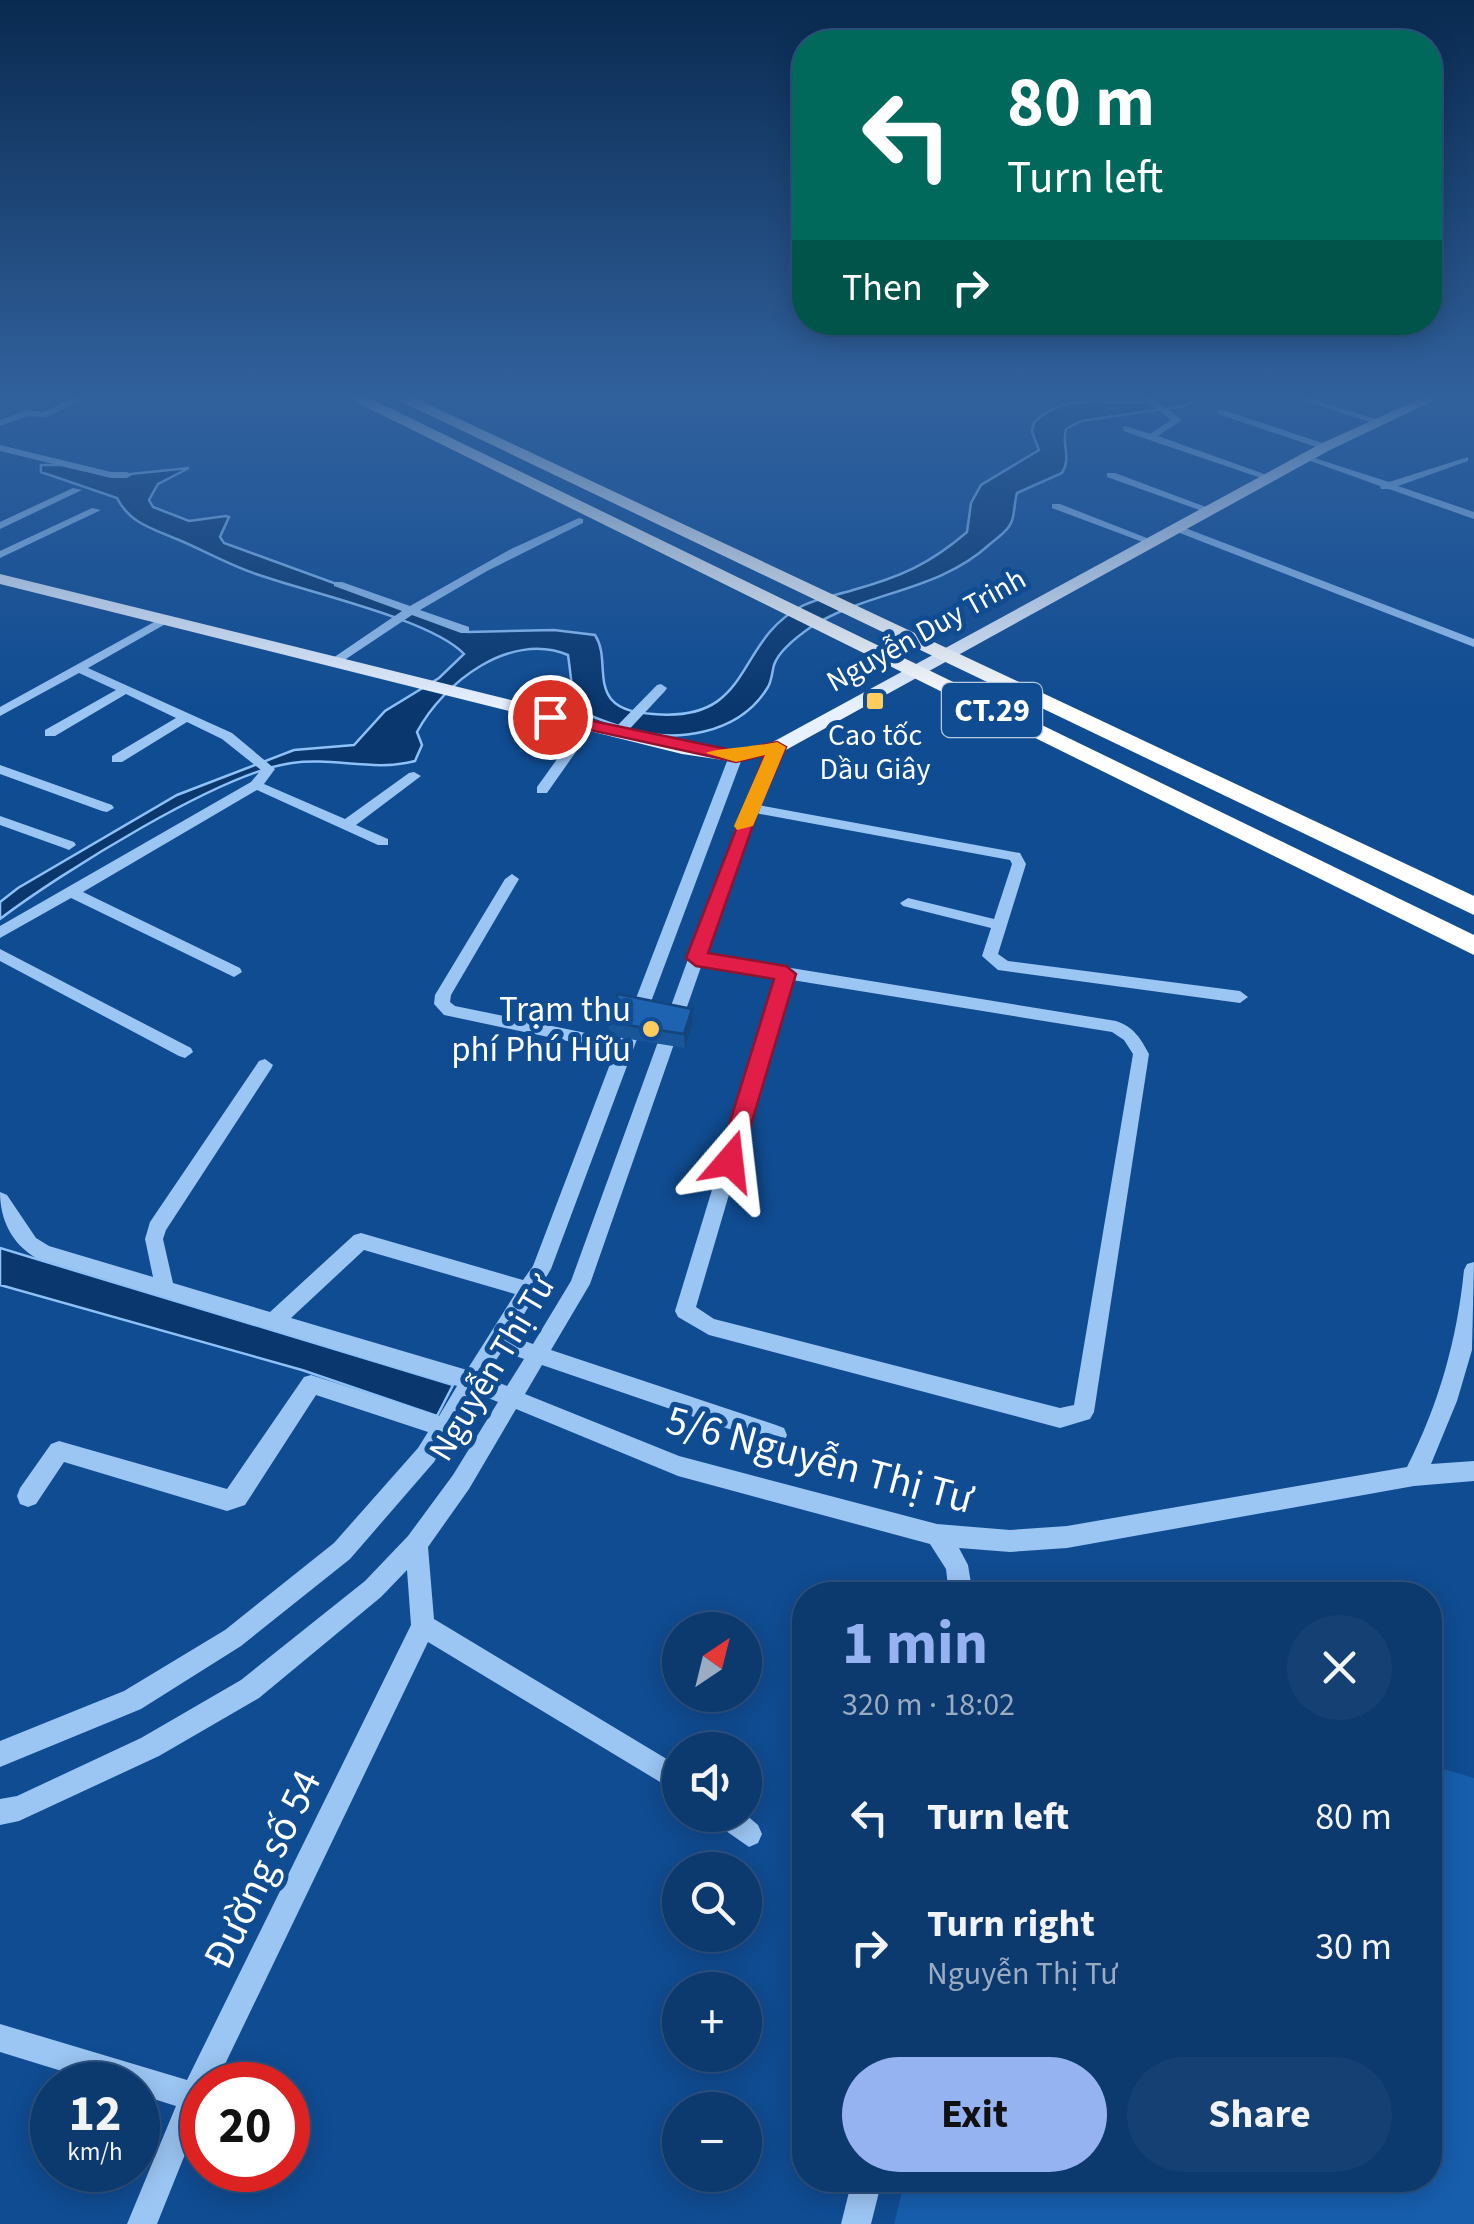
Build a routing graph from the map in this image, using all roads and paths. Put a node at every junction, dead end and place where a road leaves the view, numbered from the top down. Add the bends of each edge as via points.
1 (52, 502) edge
2 (567, 502) edge
3 (620, 502) edge
4 (1185, 502) edge
5 (1224, 502) edge
6 (1430, 502) edge
7 (1056, 506) dead end
8 (96, 510) dead end
9 (1209, 510) junction
10 (1474, 516) edge
11 (579, 521) dead end
12 (0, 526) edge
13 (1176, 528) junction
14 (1152, 542) junction
15 (0, 555) edge
16 (0, 579) edge
17 (338, 584) dead end
18 (407, 610) junction
19 (165, 620) junction
20 (465, 630) dead end
21 (1474, 643) edge
22 (333, 662) junction
23 (78, 668) junction
24 (661, 688) dead end
25 (126, 689) junction
26 (0, 712) edge
27 (188, 716) junction
28 (588, 726) junction
29 (50, 733) dead end
30 (618, 733) junction
31 (777, 747) junction
32 (736, 756) junction
33 (117, 759) dead end
34 (0, 769) edge
35 (414, 776) dead end
36 (256, 785) junction
37 (542, 790) dead end
38 (107, 808) dead end
39 (750, 808) junction
40 (0, 820) edge
41 (346, 826) junction
42 (382, 842) dead end
43 (69, 845) dead end
44 (512, 879) dead end
45 (71, 892) junction
46 (908, 903) dead end
47 (1474, 906) edge
48 (1000, 926) junction
49 (0, 934) edge
50 (1474, 946) edge
51 (0, 954) edge
52 (696, 958) junction
53 (234, 972) dead end
54 (786, 974) junction
55 (1240, 997) dead end
56 (625, 1047) junction
57 (185, 1052) dead end
58 (265, 1065) dead end
59 (0, 1200) edge
60 (1474, 1270) edge
61 (164, 1289) junction
62 (528, 1290) junction
63 (275, 1320) junction
64 (496, 1340) junction
65 (537, 1356) junction
66 (471, 1380) junction
67 (512, 1397) junction
68 (443, 1428) junction
69 (776, 1435) dead end
70 (1474, 1471) edge
71 (1414, 1476) junction
72 (28, 1496) dead end
73 (938, 1535) junction
74 (416, 1544) junction
75 (960, 1582) edge
76 (422, 1626) junction
77 (0, 1754) edge
78 (662, 1769) edge
79 (0, 1812) edge
80 (746, 1832) edge
81 (749, 1834) dead end
82 (0, 2038) edge
83 (211, 2062) edge
84 (180, 2093) edge
85 (180, 2131) edge
86 (863, 2192) edge
87 (142, 2224) edge
88 (856, 2224) edge

1 - 12 street
2 - 50 highway, CT.29
3 - 47 highway, CT.29
4 - 9 street
5 - 9 main road, Nguyễn Duy Trinh
6 - 10 street
7 - 14 street
8 - 15 street
9 - 13 main road, Nguyễn Duy Trinh
11 - 18 street
13 - 14 main road, Nguyễn Duy Trinh
13 - 21 street
14 - 31 main road, Nguyễn Duy Trinh
16 - 19 main road
17 - 18 street
18 - 20 street
18 - 22 street
19 - 22 main road
19 - 23 street
22 - 28 main road, Nguyễn Duy Trinh
23 - 25 street
23 - 26 street
24 - 30 street
25 - 27 street
25 - 29 street
27 - 33 street
27 - 36 street via 268,769
28 - 30 main road, Nguyễn Duy Trinh
28 - 37 street
30 - 32 main road, Nguyễn Duy Trinh
31 - 32 main road, Nguyễn Duy Trinh
31 - 39 street, Nguyễn Thị Tư
32 - 56 street, Nguyễn Thị Tư
34 - 38 street
35 - 41 street
36 - 41 street
36 - 45 street
39 - 48 street via 1015,856 1019,864
39 - 52 street, Nguyễn Thị Tư
40 - 43 street
41 - 42 street
44 - 56 street via 442,1004
45 - 49 street
45 - 53 street
46 - 48 street
48 - 55 street via 990,956 1004,966
51 - 57 street
52 - 54 street
52 - 65 street, Nguyễn Thị Tư via 580,1284
54 - 54 street via 686,1311 709,1326 1060,1418 1082,1412 1141,1054 1130,1036 1116,1027
56 - 62 street, Nguyễn Thị Tư via 542,1269
58 - 61 street via 158,1228 154,1239
59 - 61 street, 5/6 Nguyễn Thị Tư via 29,1244 42,1252
60 - 71 street via 1471,1317 1439,1428
61 - 63 street, 5/6 Nguyễn Thị Tư
62 - 63 street via 361,1241
62 - 64 street, Nguyễn Thị Tư
63 - 66 street, 5/6 Nguyễn Thị Tư
64 - 65 street
64 - 66 street, Nguyễn Thị Tư
65 - 67 street, Nguyễn Thị Tư
65 - 69 street
66 - 67 street, 5/6 Nguyễn Thị Tư
66 - 68 street, Nguyễn Thị Tư
67 - 73 street, 5/6 Nguyễn Thị Tư via 678,1466
67 - 74 street, Nguyễn Thị Tư
68 - 72 street via 311,1384 237,1498 59,1451
68 - 77 street, Nguyễn Thị Tư via 342,1552 233,1638 132,1700
70 - 71 street, 5/6 Nguyễn Thị Tư
71 - 73 street, 5/6 Nguyễn Thị Tư via 1067,1538 1010,1542
73 - 75 street via 958,1566
74 - 76 street
74 - 79 street, Nguyễn Thị Tư via 373,1589 250,1689 150,1748
76 - 78 street
76 - 83 street, Đường số 54
80 - 81 street
82 - 84 street
85 - 87 street, Đường số 54
86 - 88 street

